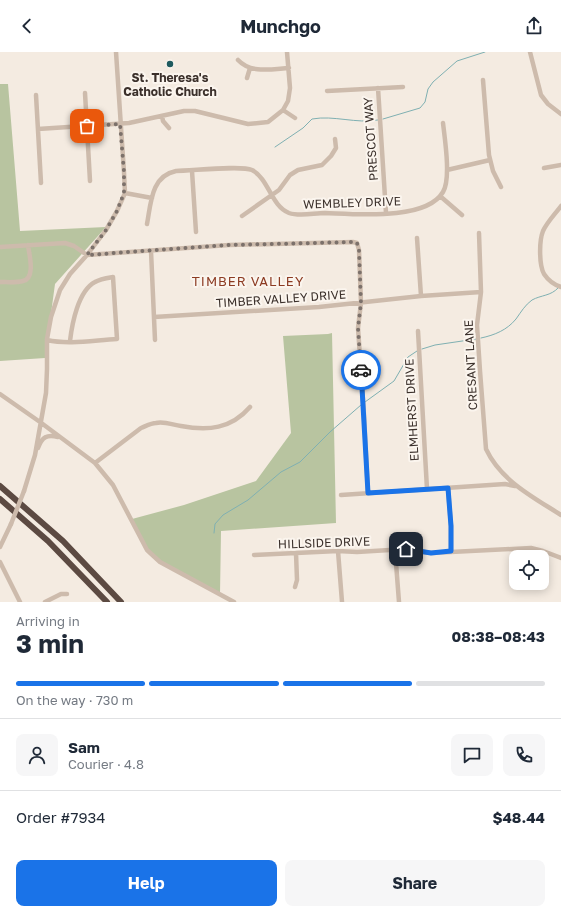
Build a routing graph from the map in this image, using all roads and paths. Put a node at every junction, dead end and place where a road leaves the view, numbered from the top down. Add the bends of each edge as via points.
1 (116, 52) edge
2 (287, 52) edge
3 (530, 52) edge
4 (238, 60) dead end
5 (250, 68) junction
6 (289, 68) junction
7 (247, 78) dead end
8 (484, 80) dead end
9 (403, 87) dead end
10 (378, 88) junction
11 (327, 91) dead end
12 (85, 93) dead end
13 (36, 95) dead end
14 (282, 110) junction
15 (561, 114) edge
16 (162, 116) junction
17 (295, 118) dead end
18 (443, 123) dead end
19 (120, 124) junction
20 (87, 126) junction
21 (169, 128) dead end
22 (38, 129) junction
23 (335, 139) dead end
24 (490, 160) junction
25 (561, 165) edge
26 (544, 168) dead end
27 (447, 170) junction
28 (192, 171) junction
29 (90, 181) dead end
30 (41, 183) dead end
31 (501, 188) dead end
32 (124, 193) junction
33 (272, 196) junction
34 (440, 196) junction
35 (152, 198) junction
36 (561, 206) edge
37 (386, 213) junction
38 (462, 215) dead end
39 (242, 216) dead end
40 (147, 224) dead end
41 (196, 232) dead end
42 (479, 233) dead end
43 (417, 238) dead end
44 (28, 245) junction
45 (0, 247) edge
46 (151, 251) junction
47 (87, 255) junction
48 (0, 282) edge
49 (561, 287) edge
50 (481, 292) junction
51 (421, 296) junction
52 (361, 303) junction
53 (154, 317) junction
54 (418, 331) dead end
55 (47, 340) junction
56 (155, 340) dead end
57 (70, 342) junction
58 (0, 394) edge
59 (250, 407) dead end
60 (40, 422) junction
61 (60, 437) junction
62 (35, 455) junction
63 (95, 463) junction
64 (0, 486) edge
65 (516, 486) junction
66 (448, 488) junction
67 (426, 489) junction
68 (368, 493) junction
69 (341, 495) dead end
70 (0, 499) edge
71 (561, 515) edge
72 (0, 547) edge
73 (395, 550) junction
74 (338, 551) junction
75 (451, 551) junction
76 (296, 553) junction
77 (254, 555) dead end
78 (561, 558) edge
79 (0, 562) edge
80 (92, 584) junction
81 (295, 588) dead end
82 (67, 594) dead end
83 (20, 602) edge
84 (45, 602) edge
85 (104, 602) edge
86 (107, 602) edge
87 (121, 602) edge
88 (234, 602) edge
89 (342, 602) edge
90 (399, 602) edge

1 - 19 street
2 - 6 street
3 - 15 street via 541,95
4 - 5 street
5 - 6 street
5 - 7 street
6 - 14 street via 290,94
8 - 24 street
9 - 10 street
10 - 11 street
10 - 37 street, PRESCOT WAY
12 - 20 street
13 - 22 street
14 - 16 street via 268,122 254,124 195,111 177,111
14 - 17 street
16 - 19 street
16 - 21 street
18 - 27 street
19 - 20 street
19 - 32 street
20 - 22 street
20 - 29 street
22 - 30 street
23 - 33 street via 336,148 322,165 294,172
24 - 27 street
24 - 31 street
25 - 26 street
27 - 34 street via 448,180
28 - 33 street, WEMBLEY DRIVE via 241,168 251,170 259,176
28 - 35 street, WEMBLEY DRIVE via 168,173 155,187
28 - 41 street
32 - 35 street
32 - 47 street via 106,230
33 - 37 street, WEMBLEY DRIVE via 281,208 290,213
33 - 39 street
34 - 37 street, WEMBLEY DRIVE via 427,206 404,212
34 - 38 street
35 - 40 street, WEMBLEY DRIVE
36 - 49 street via 544,230 540,248 545,275 552,283
42 - 50 street, CRESANT LANE
43 - 51 street
44 - 45 street
44 - 47 street via 65,243
44 - 48 street via 31,270 28,278 24,281
46 - 47 street
46 - 52 street via 229,245 353,242 357,243 359,250
46 - 53 street
47 - 55 street via 60,290
50 - 51 street, TIMBER VALLEY DRIVE
50 - 65 street, CRESANT LANE via 478,325 485,441 490,456
51 - 52 street, TIMBER VALLEY DRIVE
52 - 53 street, TIMBER VALLEY DRIVE
52 - 68 street via 358,328
53 - 56 street
54 - 67 street, ELMHERST DRIVE
55 - 57 street
55 - 60 street via 46,393
57 - 57 street via 117,339 113,277 94,282 86,289 73,319
58 - 60 street
59 - 63 street via 230,424 212,428 157,422 150,424
60 - 61 street
60 - 62 street
61 - 62 street via 46,436
61 - 63 street
62 - 72 street, bridge via 24,491
63 - 88 street via 113,485 152,556
64 - 87 highway via 63,541
65 - 66 street via 505,484
65 - 71 street, CRESANT LANE
66 - 67 street
66 - 75 street
67 - 68 street
68 - 69 street
70 - 80 highway
73 - 74 street, HILLSIDE DRIVE
73 - 75 street, HILLSIDE DRIVE via 431,553
73 - 90 street
74 - 76 street, HILLSIDE DRIVE
74 - 89 street
75 - 78 street, HILLSIDE DRIVE via 530,548
76 - 77 street, HILLSIDE DRIVE
76 - 81 street
79 - 83 street
80 - 85 highway
80 - 86 highway
82 - 84 street via 61,594

